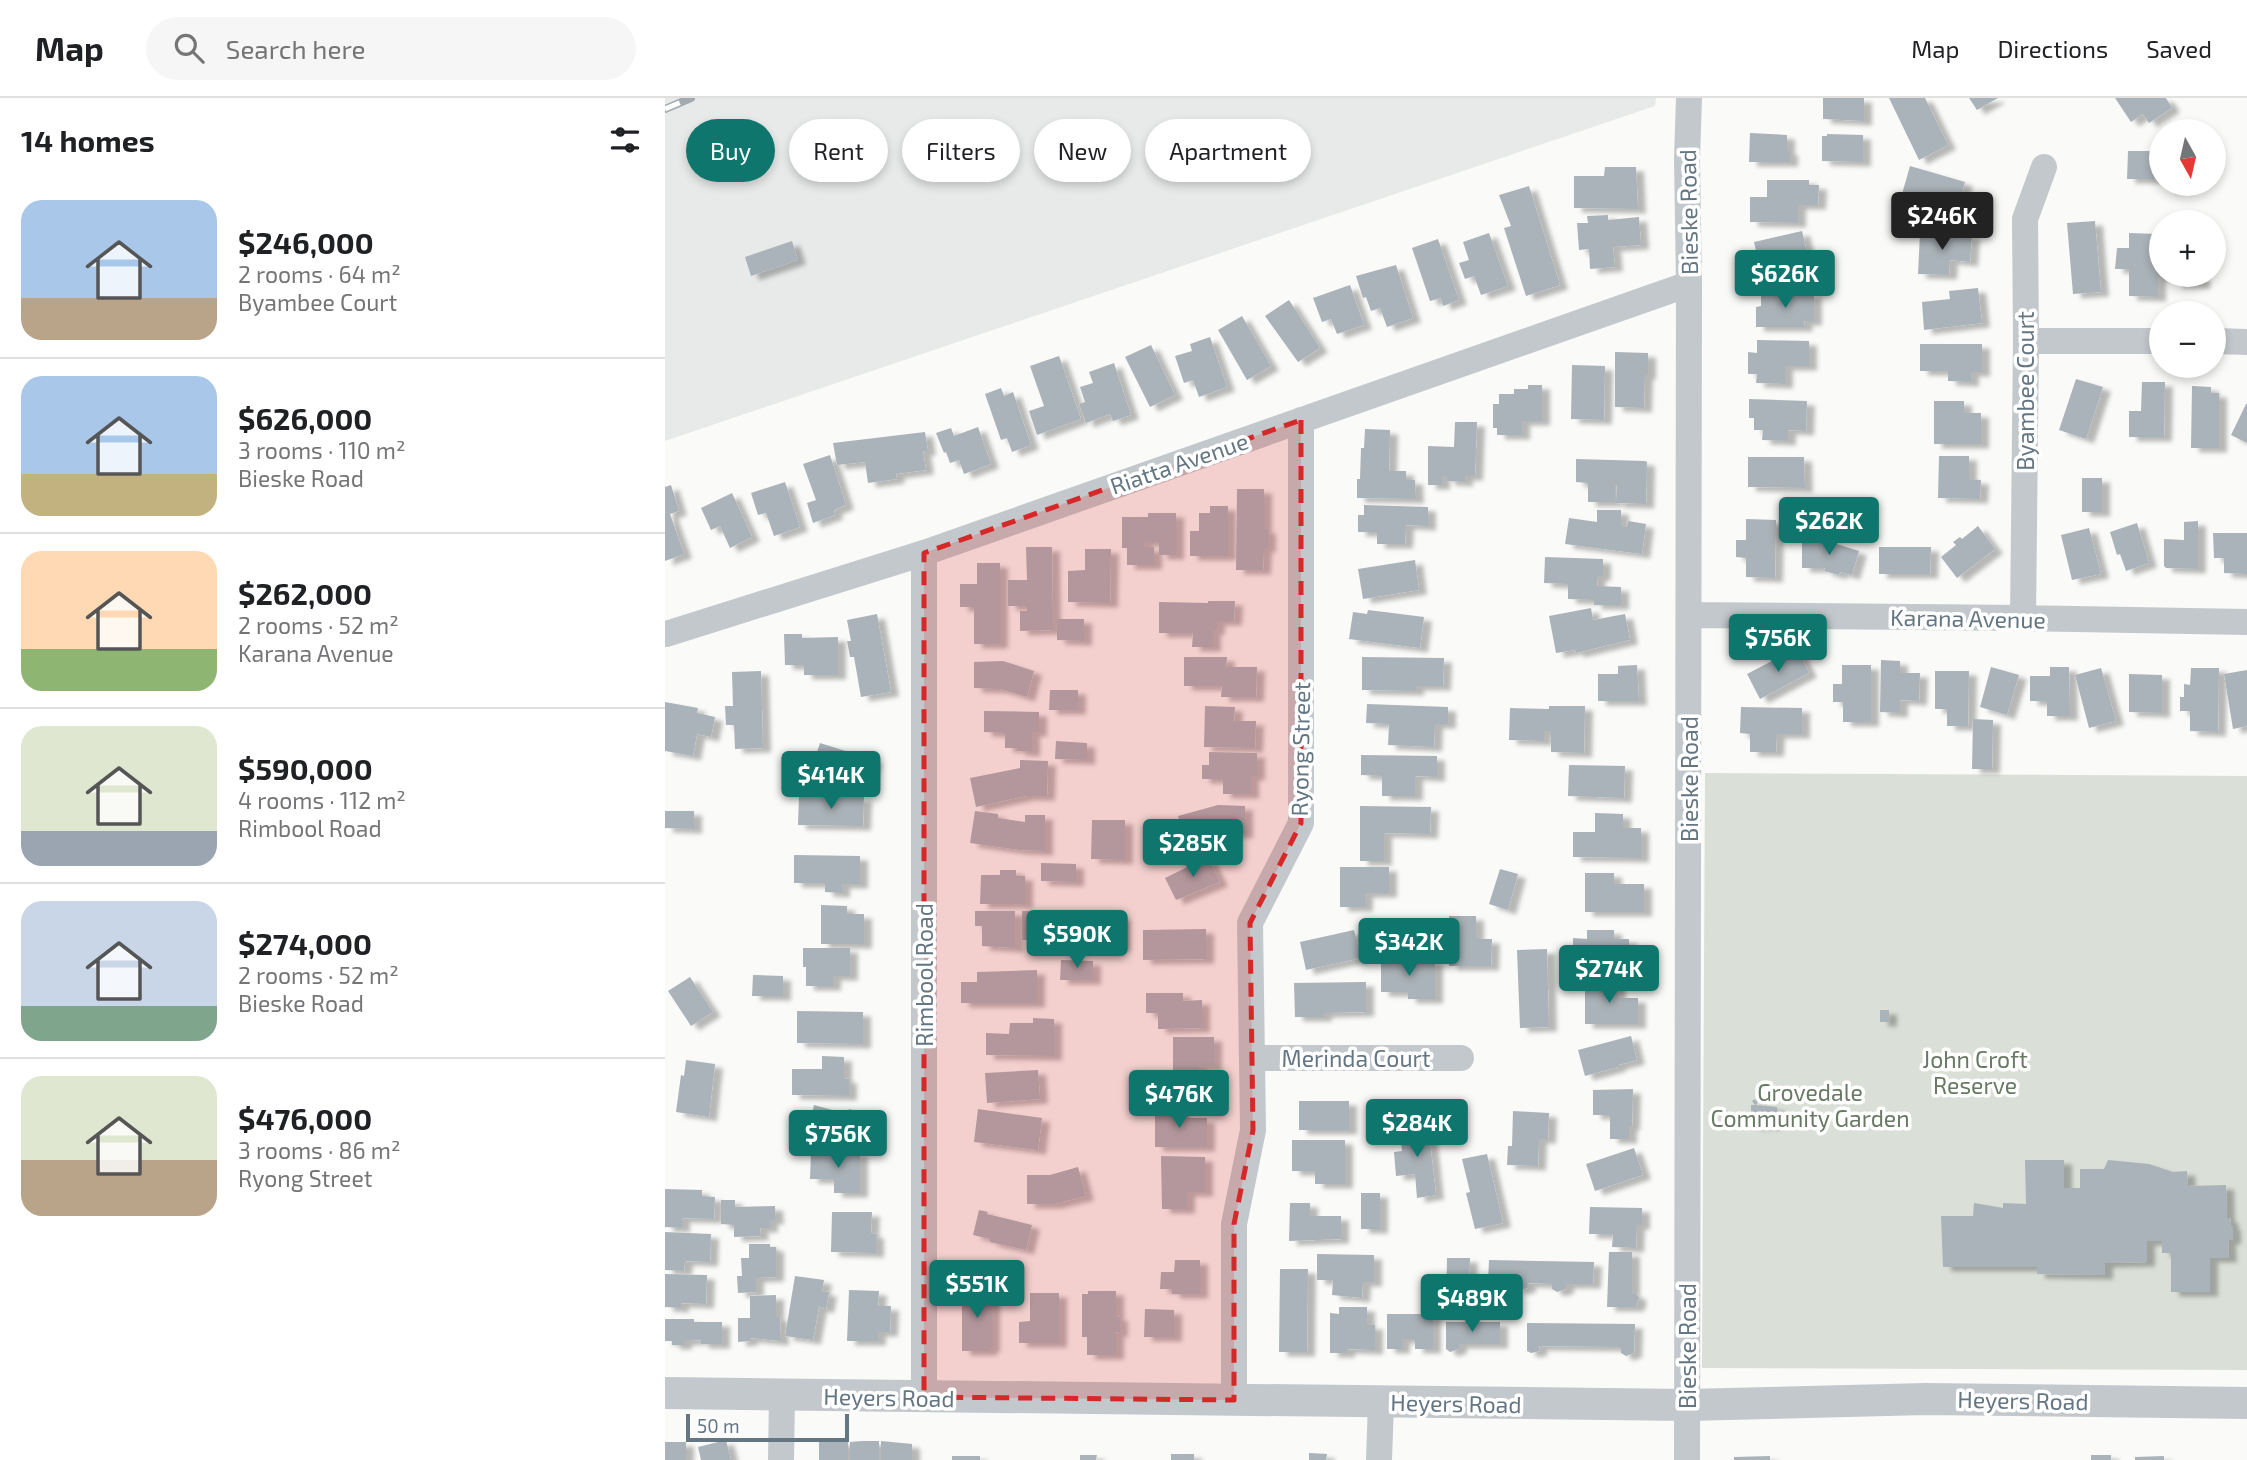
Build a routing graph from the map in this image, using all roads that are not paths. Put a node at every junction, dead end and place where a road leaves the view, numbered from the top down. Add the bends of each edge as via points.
1 (1689, 98) edge
2 (2044, 167) dead end
3 (1689, 284) junction
4 (2026, 341) junction
5 (2149, 341) edge
6 (2226, 341) edge
7 (2247, 341) edge
8 (1301, 420) junction
9 (924, 553) junction
10 (1689, 615) junction
11 (2023, 618) junction
12 (2247, 622) edge
13 (666, 634) edge
14 (1461, 1058) dead end
15 (1252, 1059) junction
16 (665, 1394) edge
17 (782, 1396) junction
18 (924, 1397) junction
19 (1234, 1400) junction
20 (1381, 1402) junction
21 (2247, 1403) edge
22 (1687, 1405) junction
23 (781, 1460) edge
24 (1379, 1460) edge
25 (1687, 1460) edge

1 - 3 street, Bieske Road
2 - 4 street, Byambee Court via 2025,219
3 - 8 street, Riatta Avenue
3 - 10 street, Bieske Road
4 - 5 street
4 - 11 street, Byambee Court
6 - 7 street
8 - 9 street, Riatta Avenue
8 - 15 street, Ryong Street via 1301,823 1250,923
9 - 13 street, Riatta Avenue
9 - 18 street, Rimbool Road
10 - 11 street, Karana Avenue
10 - 22 street, Bieske Road
11 - 12 street, Karana Avenue
14 - 15 street, Merinda Court
15 - 19 street, Ryong Street via 1253,1130 1234,1224
16 - 17 street, Heyers Road
17 - 18 street, Heyers Road
17 - 23 street
18 - 19 street, Heyers Road
19 - 20 street, Heyers Road
20 - 22 street, Heyers Road
20 - 24 street
21 - 22 street, Heyers Road via 1926,1399
22 - 25 street, Bieske Road

